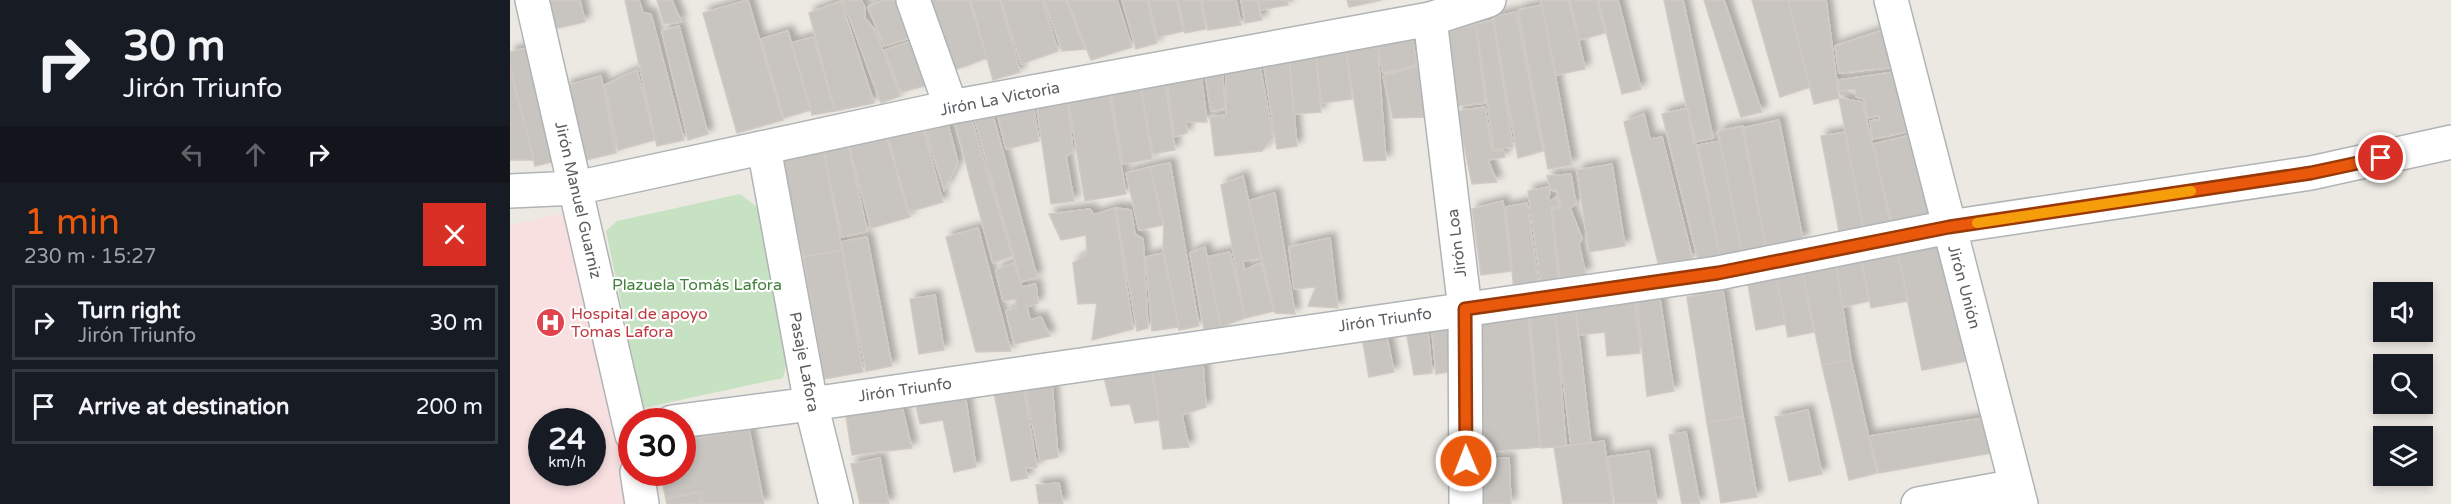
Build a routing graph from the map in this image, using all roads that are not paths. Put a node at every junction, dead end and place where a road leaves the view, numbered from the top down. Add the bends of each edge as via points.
1 (531, 0) edge
2 (913, 0) edge
3 (1891, 0) edge
4 (1471, 3) edge
5 (1430, 19) junction
6 (951, 107) junction
7 (2451, 142) edge
8 (764, 148) junction
9 (576, 188) junction
10 (510, 191) edge
11 (1949, 227) junction
12 (1465, 309) junction
13 (811, 404) junction
14 (626, 408) edge
15 (696, 419) edge
16 (640, 486) edge
17 (2018, 495) edge
18 (642, 504) edge
19 (836, 504) edge
20 (1466, 504) edge
21 (1918, 504) edge

1 - 9 street, Jirón Manuel Guarniz
2 - 6 street
3 - 11 street, Jirón Unión
4 - 5 street, Jirón La Victoria
5 - 6 street, Jirón La Victoria
5 - 12 street, Jirón Loa
6 - 8 street, Jirón La Victoria
7 - 11 street, Jirón Triunfo via 2311,173
8 - 9 street, Jirón La Victoria
8 - 13 street, Pasaje Lafora
9 - 10 street, Jirón La Victoria
9 - 14 street, Jirón Manuel Guarniz
11 - 12 street, Jirón Triunfo via 1718,273
11 - 17 street, Jirón Unión
12 - 13 street, Jirón Triunfo
12 - 20 street, Jirón Loa
13 - 15 street, Jirón Triunfo
13 - 19 street, Pasaje Lafora
16 - 18 street
17 - 21 street

